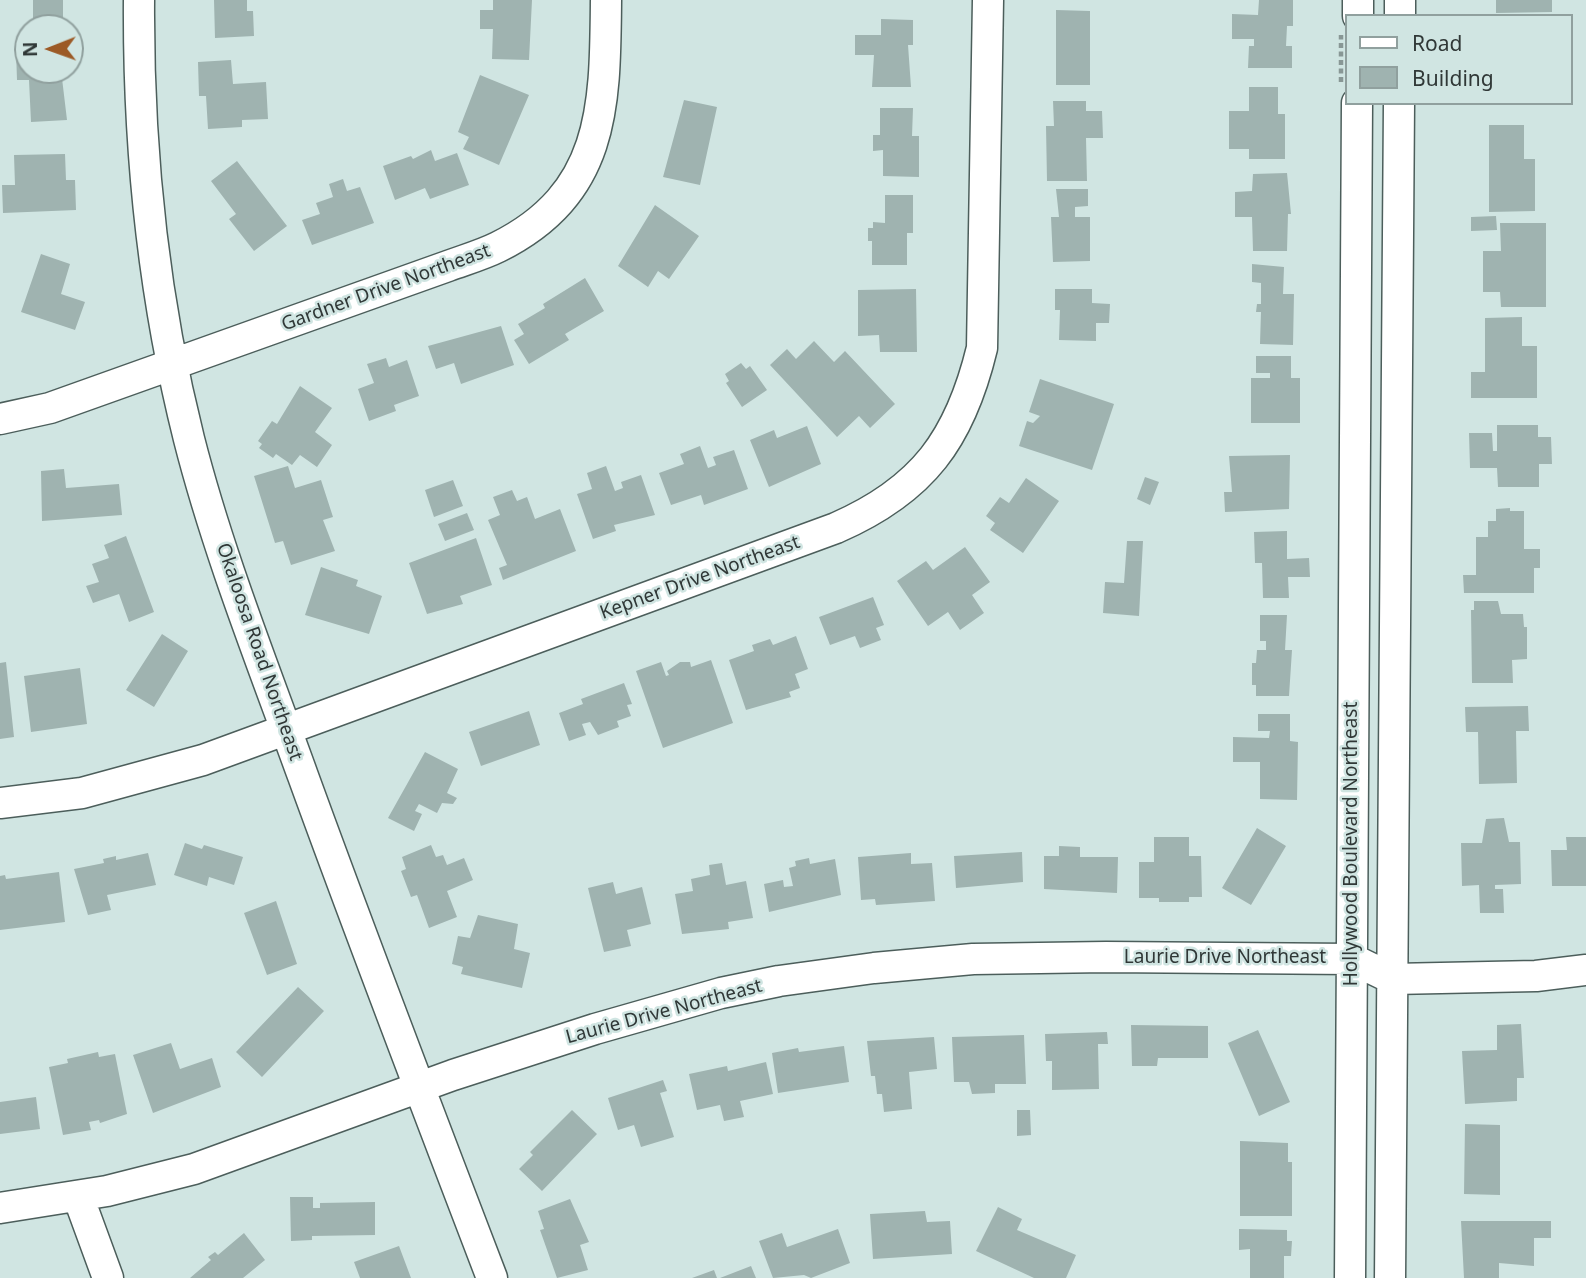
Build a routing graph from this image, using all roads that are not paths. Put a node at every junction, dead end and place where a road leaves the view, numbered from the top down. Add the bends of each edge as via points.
1 (139, 0) edge
2 (606, 0) edge
3 (988, 0) edge
4 (1357, 105) edge
5 (1399, 105) edge
6 (173, 365) junction
7 (1355, 410) junction
8 (1397, 411) junction
9 (0, 419) edge
10 (286, 730) junction
11 (0, 803) edge
12 (1352, 959) junction
13 (1586, 970) edge
14 (1392, 979) junction
15 (420, 1088) junction
16 (78, 1196) junction
17 (0, 1208) edge
18 (108, 1278) edge
19 (492, 1278) edge
20 (1350, 1278) edge
21 (1390, 1278) edge

1 - 6 street, Okaloosa Road Northeast via 141,118 151,229
2 - 6 street, Gardner Drive Northeast via 600,122 586,161 561,202 498,247
3 - 10 street, Kepner Drive Northeast via 982,348 971,394 956,426 925,470 863,517 836,528
4 - 7 street, Hollywood Boulevard Northeast
5 - 8 street
6 - 9 street, Gardner Drive Northeast via 50,408
6 - 10 street, Okaloosa Road Northeast via 217,532
7 - 8 street
7 - 12 street, Hollywood Boulevard Northeast
8 - 14 street
10 - 11 street, Kepner Drive Northeast via 111,786
10 - 15 street, Okaloosa Road Northeast
12 - 14 street
12 - 15 street, Laurie Drive Northeast via 973,959 779,981 595,1029
12 - 20 street, Hollywood Boulevard Northeast
13 - 14 street via 1536,976
14 - 21 street
15 - 16 street, Laurie Drive Northeast via 194,1169
15 - 19 street, Okaloosa Road Northeast
16 - 17 street, Laurie Drive Northeast
16 - 18 street

